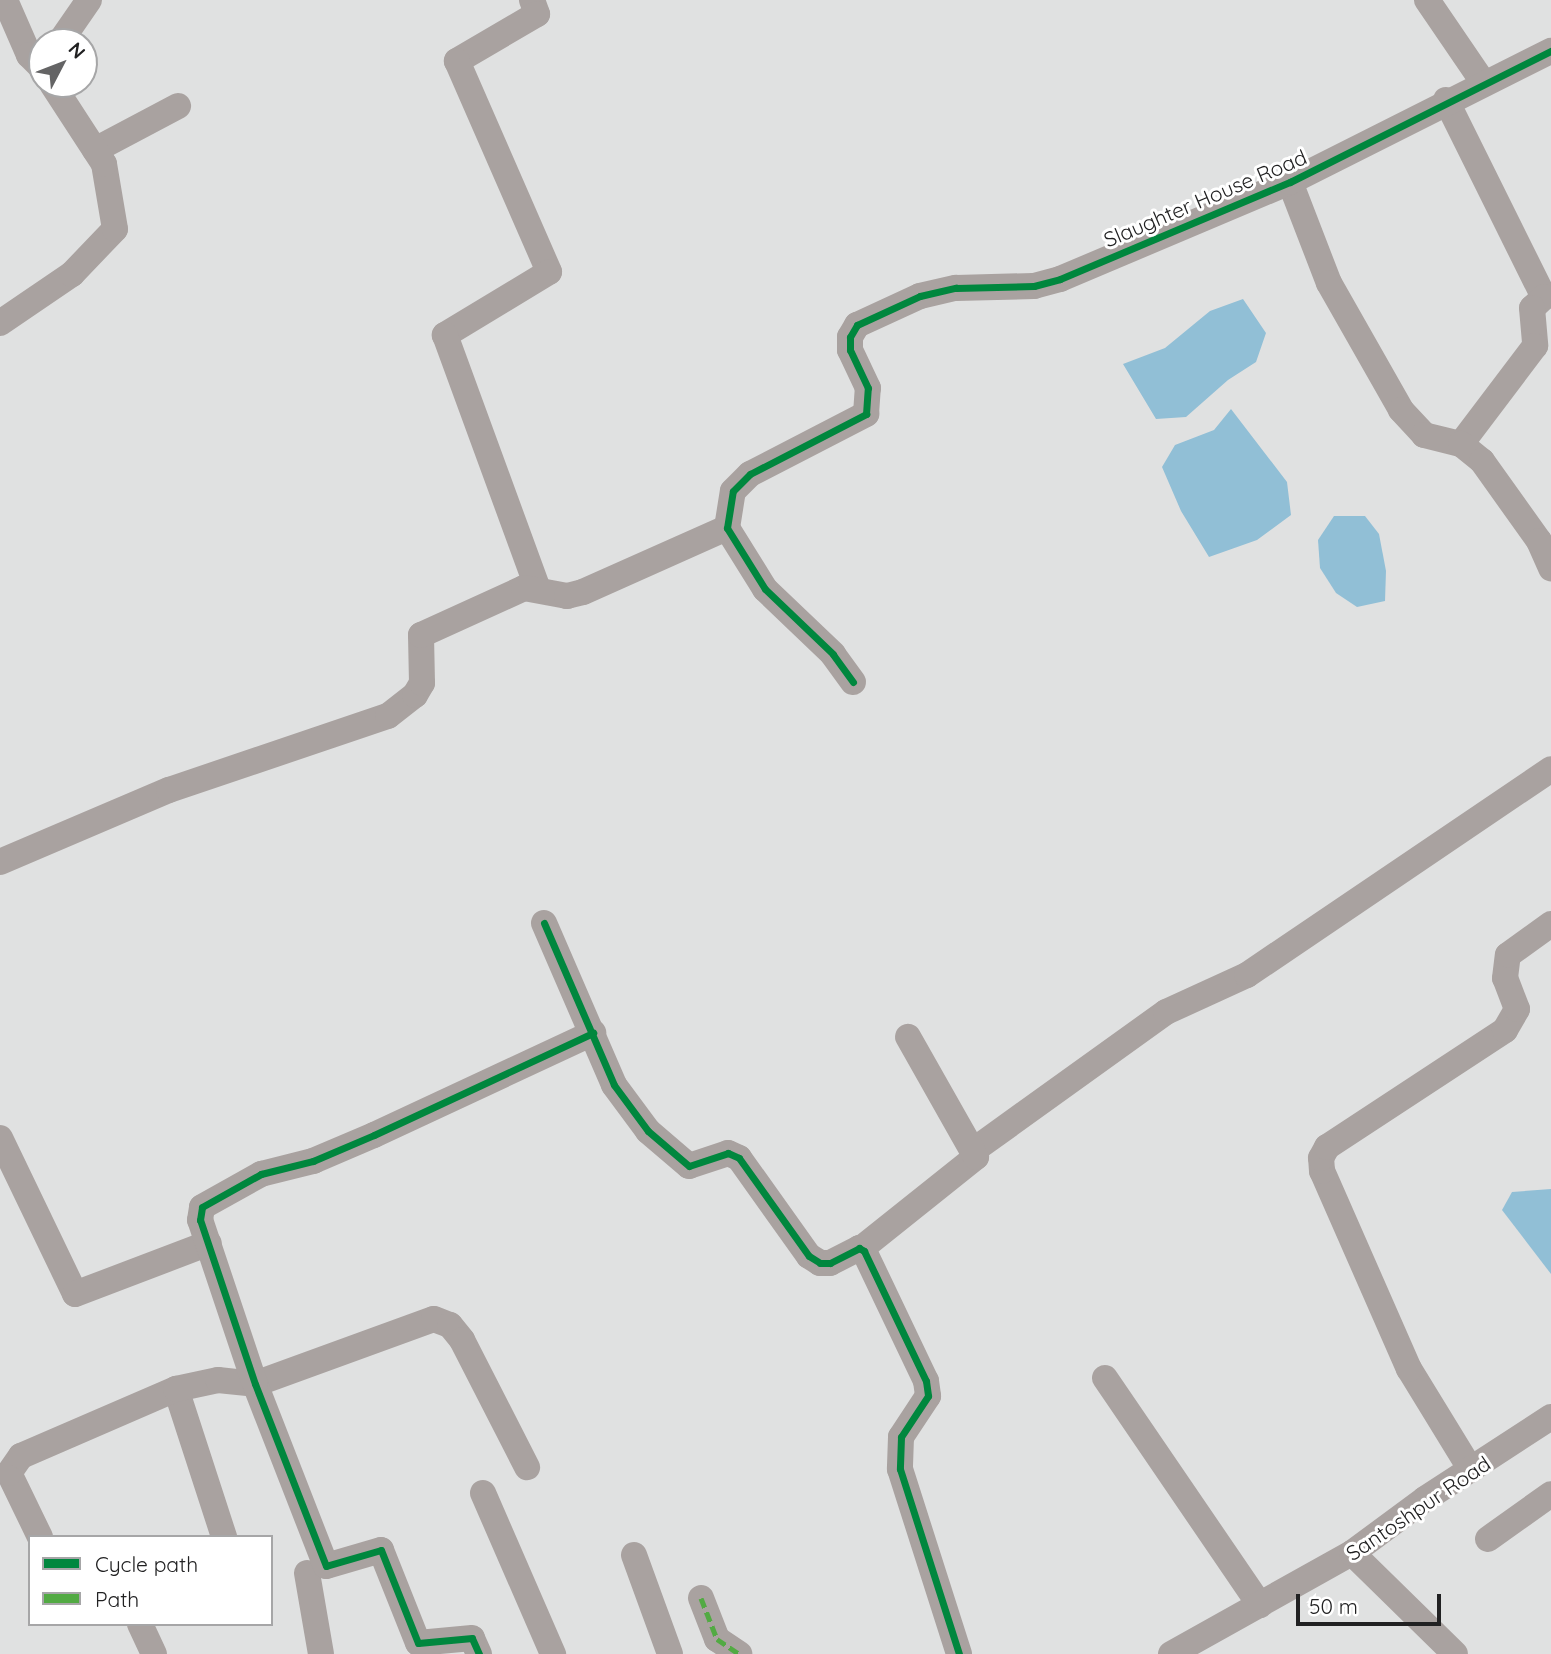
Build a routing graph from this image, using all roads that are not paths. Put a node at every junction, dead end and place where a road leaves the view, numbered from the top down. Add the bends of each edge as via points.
1 (5, 0) edge
2 (89, 0) edge
3 (532, 0) edge
4 (1427, 0) edge
5 (70, 28) edge
6 (1551, 51) edge
7 (28, 53) edge
8 (1483, 82) junction
9 (61, 98) edge
10 (1446, 100) junction
11 (178, 106) dead end
12 (95, 150) junction
13 (1290, 182) junction
14 (0, 323) edge
15 (1461, 443) junction
16 (727, 528) junction
17 (1551, 568) edge
18 (537, 587) junction
19 (853, 682) dead end
20 (1551, 769) edge
21 (0, 862) edge
22 (544, 923) dead end
23 (1551, 924) edge
24 (593, 1033) junction
25 (908, 1037) dead end
26 (0, 1138) edge
27 (974, 1150) junction
28 (209, 1242) junction
29 (862, 1248) junction
30 (1105, 1378) dead end
31 (255, 1384) junction
32 (176, 1389) junction
33 (1551, 1417) edge
34 (527, 1467) dead end
35 (1471, 1470) junction
36 (483, 1493) dead end
37 (1551, 1494) edge
38 (39, 1535) edge
39 (223, 1535) edge
40 (1488, 1539) dead end
41 (1352, 1553) junction
42 (634, 1555) dead end
43 (307, 1573) dead end
44 (701, 1598) dead end
45 (1260, 1605) junction
46 (141, 1626) edge
47 (154, 1654) edge
48 (321, 1654) edge
49 (479, 1654) edge
50 (554, 1654) edge
51 (670, 1654) edge
52 (740, 1654) edge
53 (960, 1654) edge
54 (1171, 1654) edge
55 (1455, 1654) edge

1 - 7 street
2 - 5 street
3 - 18 street via 537,14 457,61 549,272 445,335
4 - 8 street
6 - 8 street, Slaughter House Road
8 - 10 street, Slaughter House Road
9 - 12 street
10 - 13 street, Slaughter House Road
10 - 15 street via 1544,297 1532,308 1535,346
11 - 12 street
12 - 14 street via 104,164 115,229 72,274
13 - 15 street via 1329,283 1401,410 1424,435
13 - 16 street, Slaughter House Road via 1060,279 1034,286 956,288 919,296 858,325 850,337 850,350 868,388 866,414 750,474 733,491
15 - 17 street via 1482,461 1539,541
16 - 18 street via 583,592 567,596
16 - 19 street via 765,589 833,654
18 - 21 street via 524,588 421,635 422,683 415,695 388,716 169,790
20 - 27 street via 1247,975 1166,1012
22 - 24 street
23 - 35 street via 1508,955 1505,978 1517,1009 1505,1030 1327,1147 1321,1158 1322,1171 1409,1369
24 - 28 street via 374,1135 313,1161 261,1174 216,1197 202,1207 200,1220
24 - 29 street via 631,1113 677,1160 696,1167 729,1153 738,1158 809,1256 820,1263
25 - 27 street
26 - 28 street via 75,1294
27 - 29 street via 976,1157 970,1165
28 - 31 street
29 - 53 street via 926,1381 928,1396 901,1437 900,1469
30 - 45 street
31 - 32 street via 218,1380
31 - 34 street via 443,1320 461,1340
31 - 49 street via 326,1566 381,1550 418,1643 472,1638
32 - 38 street via 13,1464 12,1484
32 - 39 street
33 - 35 street, Santoshpur Road
35 - 41 street, Santoshpur Road
36 - 50 street
37 - 40 street
41 - 45 street, Santoshpur Road
41 - 55 street
42 - 51 street
43 - 48 street
44 - 52 street via 717,1639
45 - 54 street, Santoshpur Road
46 - 47 street

